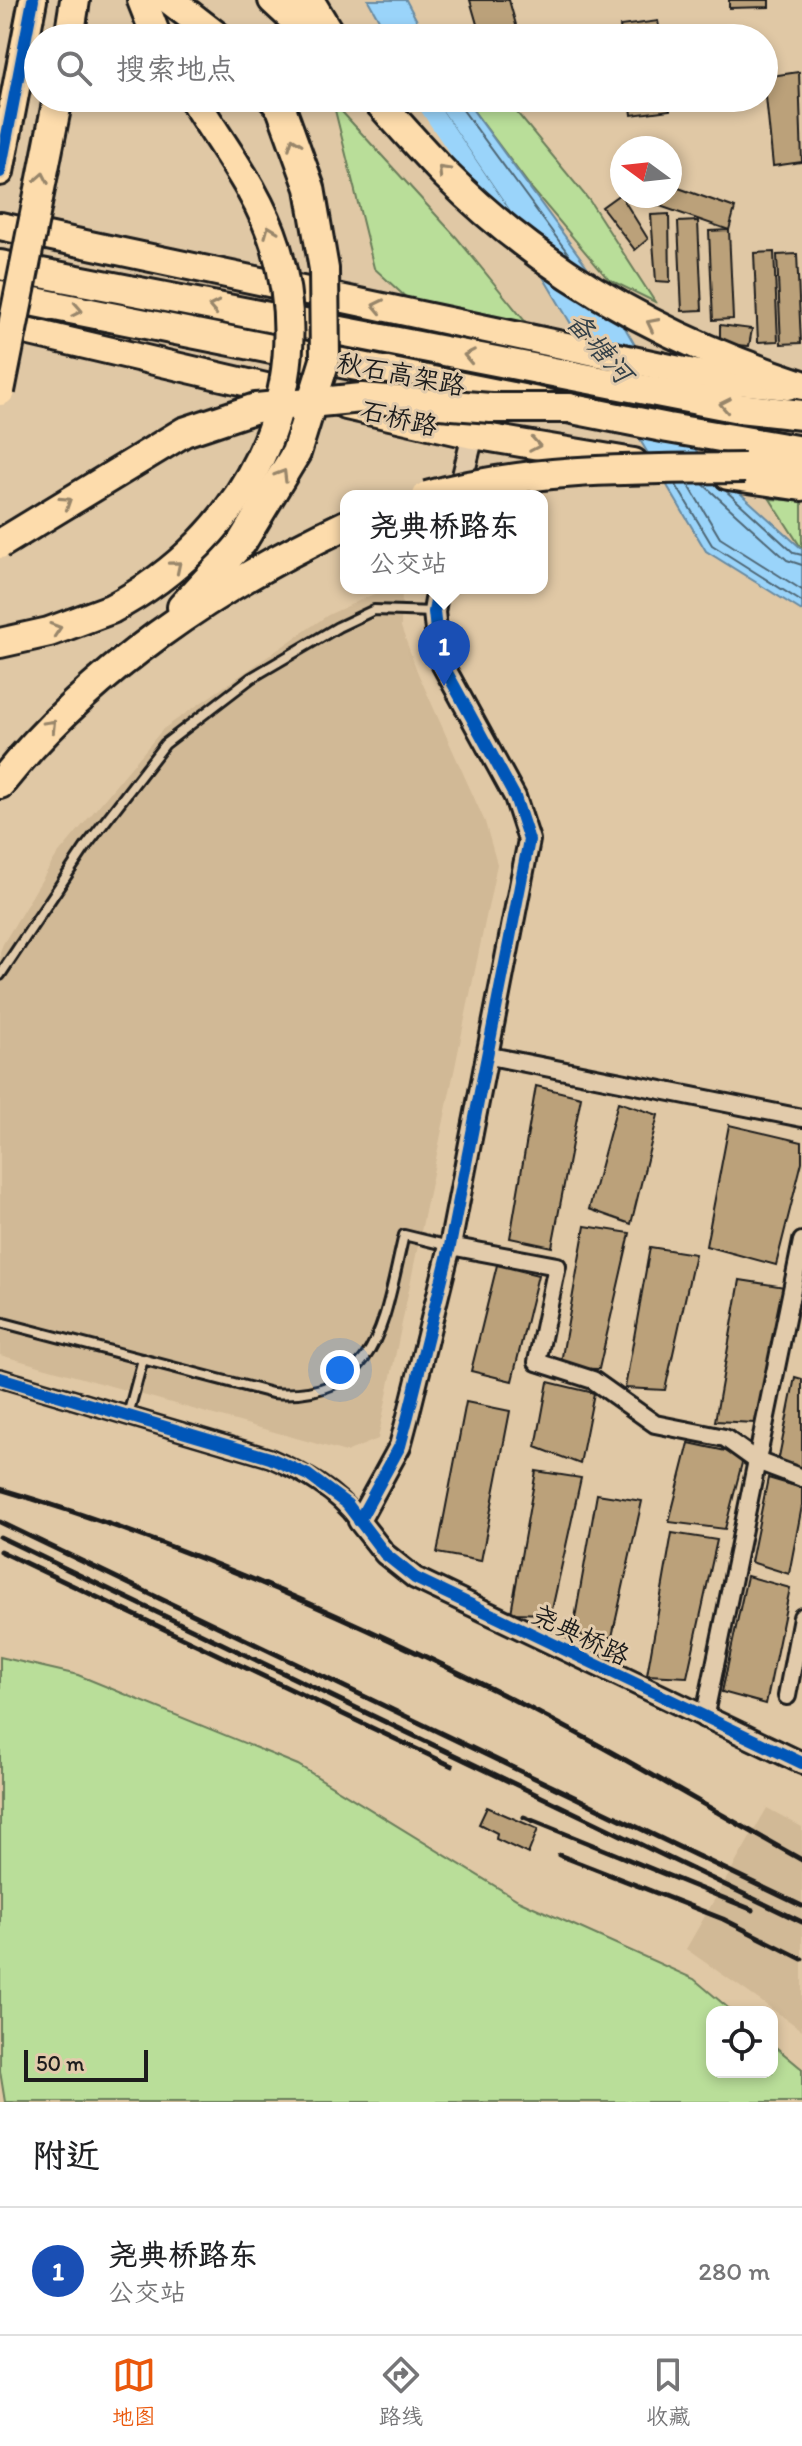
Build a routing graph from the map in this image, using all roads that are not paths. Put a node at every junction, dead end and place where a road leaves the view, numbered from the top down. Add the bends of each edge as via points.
1 (33, 0) edge
2 (75, 0) edge
3 (142, 0) edge
4 (170, 0) edge
5 (273, 0) edge
6 (309, 0) edge
7 (28, 24) edge
8 (71, 24) edge
9 (151, 24) edge
10 (201, 24) edge
11 (299, 24) edge
12 (324, 24) edge
13 (24, 47) edge
14 (55, 112) edge
15 (202, 112) edge
16 (282, 112) edge
17 (388, 112) edge
18 (0, 172) edge
19 (0, 226) edge
20 (0, 265) edge
21 (0, 295) edge
22 (0, 325) edge
23 (802, 386) edge
24 (0, 391) edge
25 (569, 408) junction
26 (802, 415) edge
27 (473, 435) junction
28 (802, 451) edge
29 (802, 466) edge
30 (802, 487) edge
31 (449, 490) edge
32 (459, 490) edge
33 (340, 528) edge
34 (0, 544) edge
35 (437, 594) edge
36 (434, 612) junction
37 (0, 643) edge
38 (142, 648) junction
39 (0, 784) edge
40 (12, 957) junction
41 (0, 958) edge
42 (0, 975) edge
43 (485, 1055) junction
44 (802, 1118) edge
45 (802, 1241) edge
46 (450, 1246) junction
47 (0, 1322) edge
48 (143, 1359) junction
49 (0, 1378) edge
50 (128, 1415) junction
51 (757, 1461) junction
52 (802, 1478) edge
53 (359, 1521) junction
54 (802, 1617) edge
55 (787, 1696) dead end
56 (704, 1719) junction
57 (802, 1763) edge

1 - 7 main road
2 - 8 highway
3 - 9 highway
4 - 10 highway
5 - 11 highway
6 - 12 highway
13 - 18 main road
24 -> 14 highway, bridge
37 -> 15 highway, bridge via 80,621 148,589 230,512 266,448 284,372 281,270 260,206
38 -> 16 highway, bridge via 242,542 296,453 325,360 324,269 310,188
23 -> 17 highway via 658,328 579,282 447,176
23 -> 19 main road via 727,380
26 -> 20 highway, 秋石高架路, bridge via 739,408
21 -> 25 highway, 秋石高架路, bridge
22 - 27 main road, 石桥路
25 - 28 highway, 秋石高架路
34 -> 25 highway, bridge via 172,439 256,408 362,398
27 -> 30 main road, 石桥路, bridge
27 - 32 street
29 - 31 highway, bridge via 536,473
33 - 38 highway via 281,556
35 - 36 street
36 - 40 lane via 374,610 211,706 165,744 87,845
36 - 43 street via 439,658 515,797 529,840
39 -> 38 highway via 69,705
40 - 41 lane
40 - 42 lane
43 - 44 street
43 - 46 street
45 - 51 street
46 - 48 lane via 404,1235 387,1314 373,1347 358,1368 329,1387 304,1395 272,1393
46 - 51 street via 557,1266 537,1362 593,1380 655,1424 725,1438
46 - 53 street via 400,1446
47 - 48 lane
48 - 50 lane
49 - 50 street
50 - 53 street via 270,1458 308,1475 347,1504
51 - 52 street
51 - 56 street
53 - 56 street, 尧典桥路 via 385,1554 415,1578
54 - 55 street
56 - 57 street, 尧典桥路

